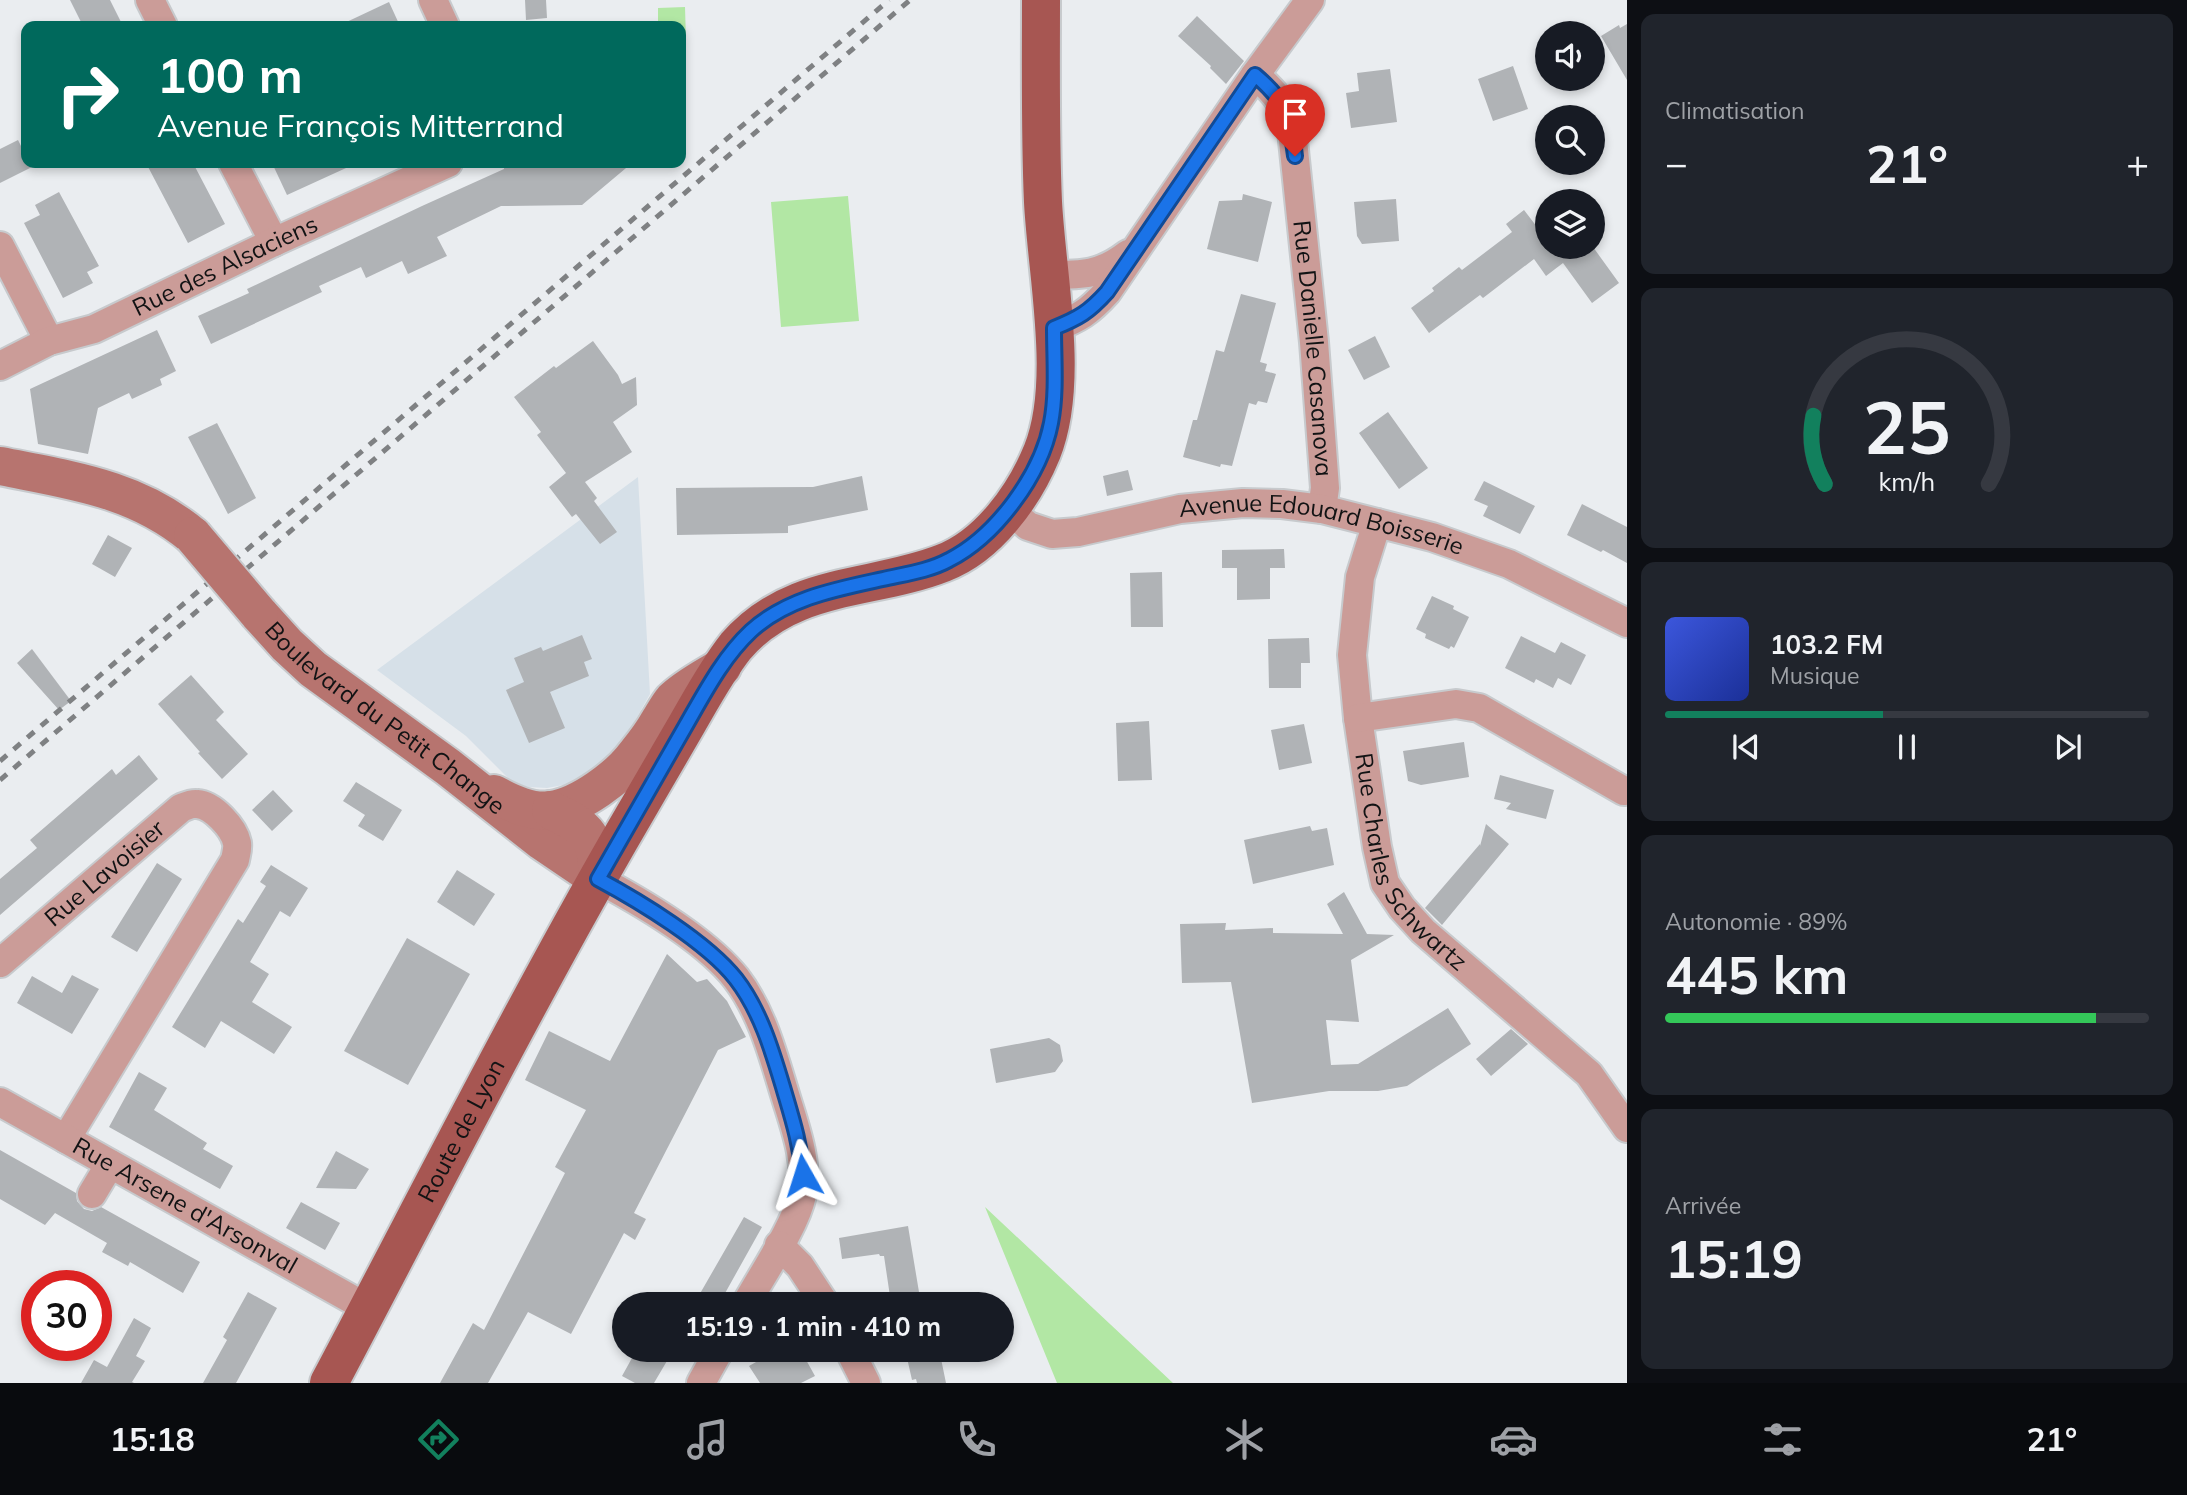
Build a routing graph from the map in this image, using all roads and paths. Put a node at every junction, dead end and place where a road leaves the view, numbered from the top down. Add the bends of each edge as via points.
1 (149, 0) edge
2 (433, 0) edge
3 (1041, 0) edge
4 (1310, 0) edge
5 (160, 21) edge
6 (443, 21) edge
7 (1255, 75) junction
8 (236, 168) edge
9 (437, 168) edge
10 (274, 242) junction
11 (0, 246) edge
12 (1139, 246) junction
13 (1049, 275) junction
14 (1054, 328) junction
15 (49, 341) junction
16 (0, 366) edge
17 (0, 466) edge
18 (1008, 509) junction
19 (1322, 509) junction
20 (1377, 523) junction
21 (1627, 623) edge
22 (722, 667) junction
23 (1359, 718) junction
24 (448, 767) junction
25 (1624, 791) dead end
26 (551, 810) junction
27 (598, 879) junction
28 (0, 963) edge
29 (0, 1102) edge
30 (1627, 1128) edge
31 (66, 1139) junction
32 (110, 1164) junction
33 (92, 1194) dead end
34 (779, 1245) junction
35 (753, 1292) edge
36 (817, 1292) edge
37 (369, 1309) junction
38 (713, 1362) edge
39 (856, 1362) edge
40 (329, 1383) edge
41 (701, 1383) edge
42 (866, 1383) edge

1 - 5 street
2 - 6 street
3 - 13 main road, Route de Lyon via 1043,201
4 - 7 street
7 - 12 street
7 - 19 street, Rue Danielle Casanova via 1285,108 1292,131 1314,342 1325,488
8 - 10 street
9 - 10 street, Rue des Alsaciens
10 - 15 street, Rue des Alsaciens via 94,329
11 - 15 street
12 - 13 street via 1097,273
12 - 14 street via 1091,310
13 - 14 main road, Route de Lyon
14 - 18 main road, Route de Lyon via 1051,425 1028,481
15 - 16 street, Rue des Alsaciens
17 - 24 main road, Boulevard du Petit Change, bridge via 114,491 174,520 286,645
18 - 19 street, Avenue Edouard Boisserie via 1028,526 1052,534 1078,533 1180,509 1242,503
18 - 22 main road, Route de Lyon via 991,530 948,561 845,587 774,614 751,631
19 - 20 street, Avenue Edouard Boisserie
20 - 21 street, Avenue Edouard Boisserie via 1509,564
20 - 23 street, Rue Charles Schwartz via 1360,577 1354,642
22 - 26 main road via 670,703 633,758 604,786
22 - 27 main road, Route de Lyon
23 - 25 street via 1456,704 1479,708
23 - 30 street, Rue Charles Schwartz via 1385,883 1423,931 1589,1074
24 - 26 main road via 506,801
24 - 27 main road, Boulevard du Petit Change via 542,842
26 - 27 main road via 569,819 593,842
27 - 34 street via 713,955 736,979 753,1007 770,1044 800,1146 802,1195
27 - 37 main road, Route de Lyon
28 - 31 street, Rue Lavoisier via 181,808 195,803 205,806 234,835 238,846 235,860
29 - 31 street, Rue Arsene d'Arsonval
31 - 32 street, Rue Arsene d'Arsonval
32 - 33 street
32 - 37 street, Rue Arsene d'Arsonval
34 - 35 street
34 - 36 street
37 - 40 main road, Route de Lyon
38 - 41 street
39 - 42 street

